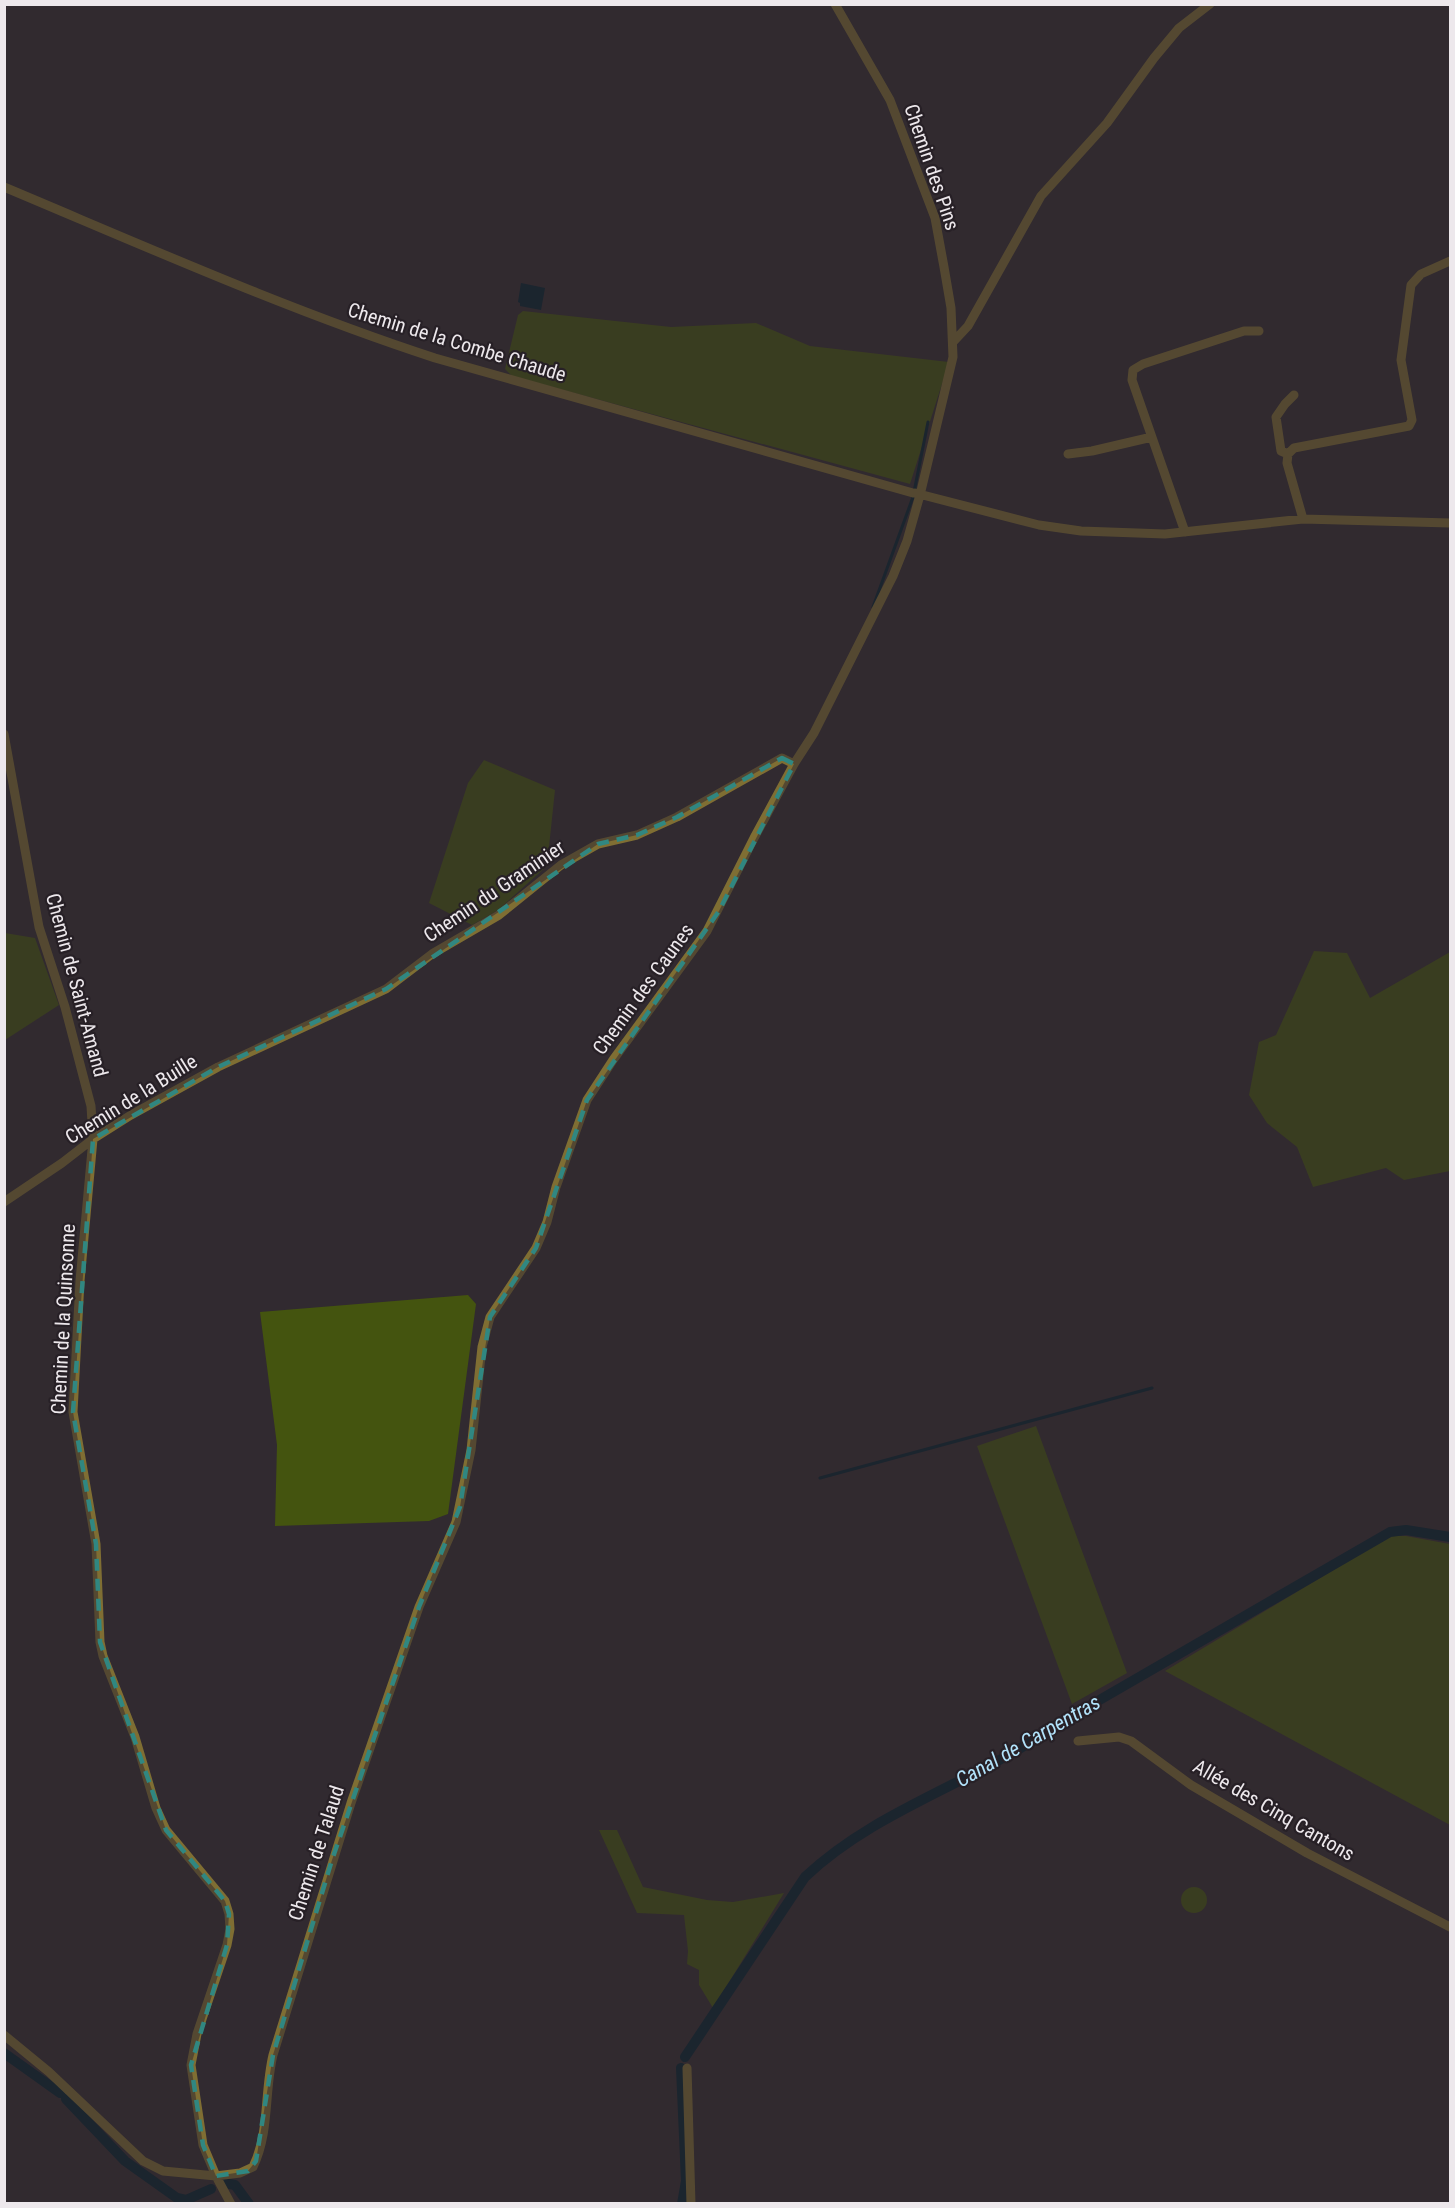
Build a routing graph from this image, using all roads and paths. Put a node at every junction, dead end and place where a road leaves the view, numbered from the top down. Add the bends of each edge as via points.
1 (835, 4) edge
2 (1210, 4) edge
3 (4, 187) edge
4 (1450, 261) edge
5 (1259, 332) dead end
6 (954, 341) junction
7 (1294, 395) dead end
8 (1152, 437) junction
9 (1068, 454) dead end
10 (1288, 454) junction
11 (916, 493) junction
12 (1303, 519) junction
13 (1450, 523) edge
14 (1185, 532) junction
15 (4, 734) edge
16 (794, 764) junction
17 (218, 1067) joint
18 (93, 1139) junction
19 (4, 1202) edge
20 (456, 1522) joint
21 (1078, 1741) dead end
22 (1450, 1927) edge
23 (4, 2035) edge
24 (687, 2068) dead end
25 (216, 2175) junction
26 (231, 2204) edge
27 (691, 2204) edge

1 - 6 street, Chemin des Pins via 890,100 935,218
2 - 6 street via 1179,28 1107,123 1041,196 968,326
3 - 11 street, Chemin de la Combe Chaude via 363,334 446,361
4 - 10 street via 1420,274 1410,285 1401,360 1412,420 1409,426 1294,448
5 - 8 street via 1244,331 1133,370 1132,380
6 - 11 street, Chemin des Pins via 950,377
7 - 10 street via 1276,417 1281,451
8 - 9 street
8 - 14 street
10 - 12 street
11 - 14 street, Chemin de la Combe Chaude via 1039,525 1081,531
11 - 16 street, Chemin des Caunes via 907,541 881,601 814,733
12 - 13 street, Chemin de la Combe Chaude
12 - 14 street, Chemin de la Combe Chaude
15 - 18 street, Chemin de Saint-Amand via 39,927 91,1106
16 - 17 street, Chemin du Graminier via 782,758 677,817 637,835 598,844 549,873 499,915 432,954 386,989
16 - 20 street, Chemin des Caunes via 707,931 587,1100 536,1248 497,1306 486,1331 471,1450
17 - 18 street, Chemin de la Buille
18 - 19 street, Chemin de la Buille
18 - 25 street, Chemin de la Quinsonne via 73,1412 96,1544 100,1642 166,1830 225,1901 229,1914 227,1945 196,2034 191,2065 203,2145
20 - 25 street, Chemin de Talaud via 419,1607 328,1870 272,2061 268,2106 256,2161 240,2173
21 - 22 street, Allée des Cinq Cantons via 1119,1737 1143,1747 1191,1785
23 - 25 street, Chemin de Talaud via 143,2161 164,2171
24 - 27 street
25 - 26 street, Chemin de la Quinsonne

